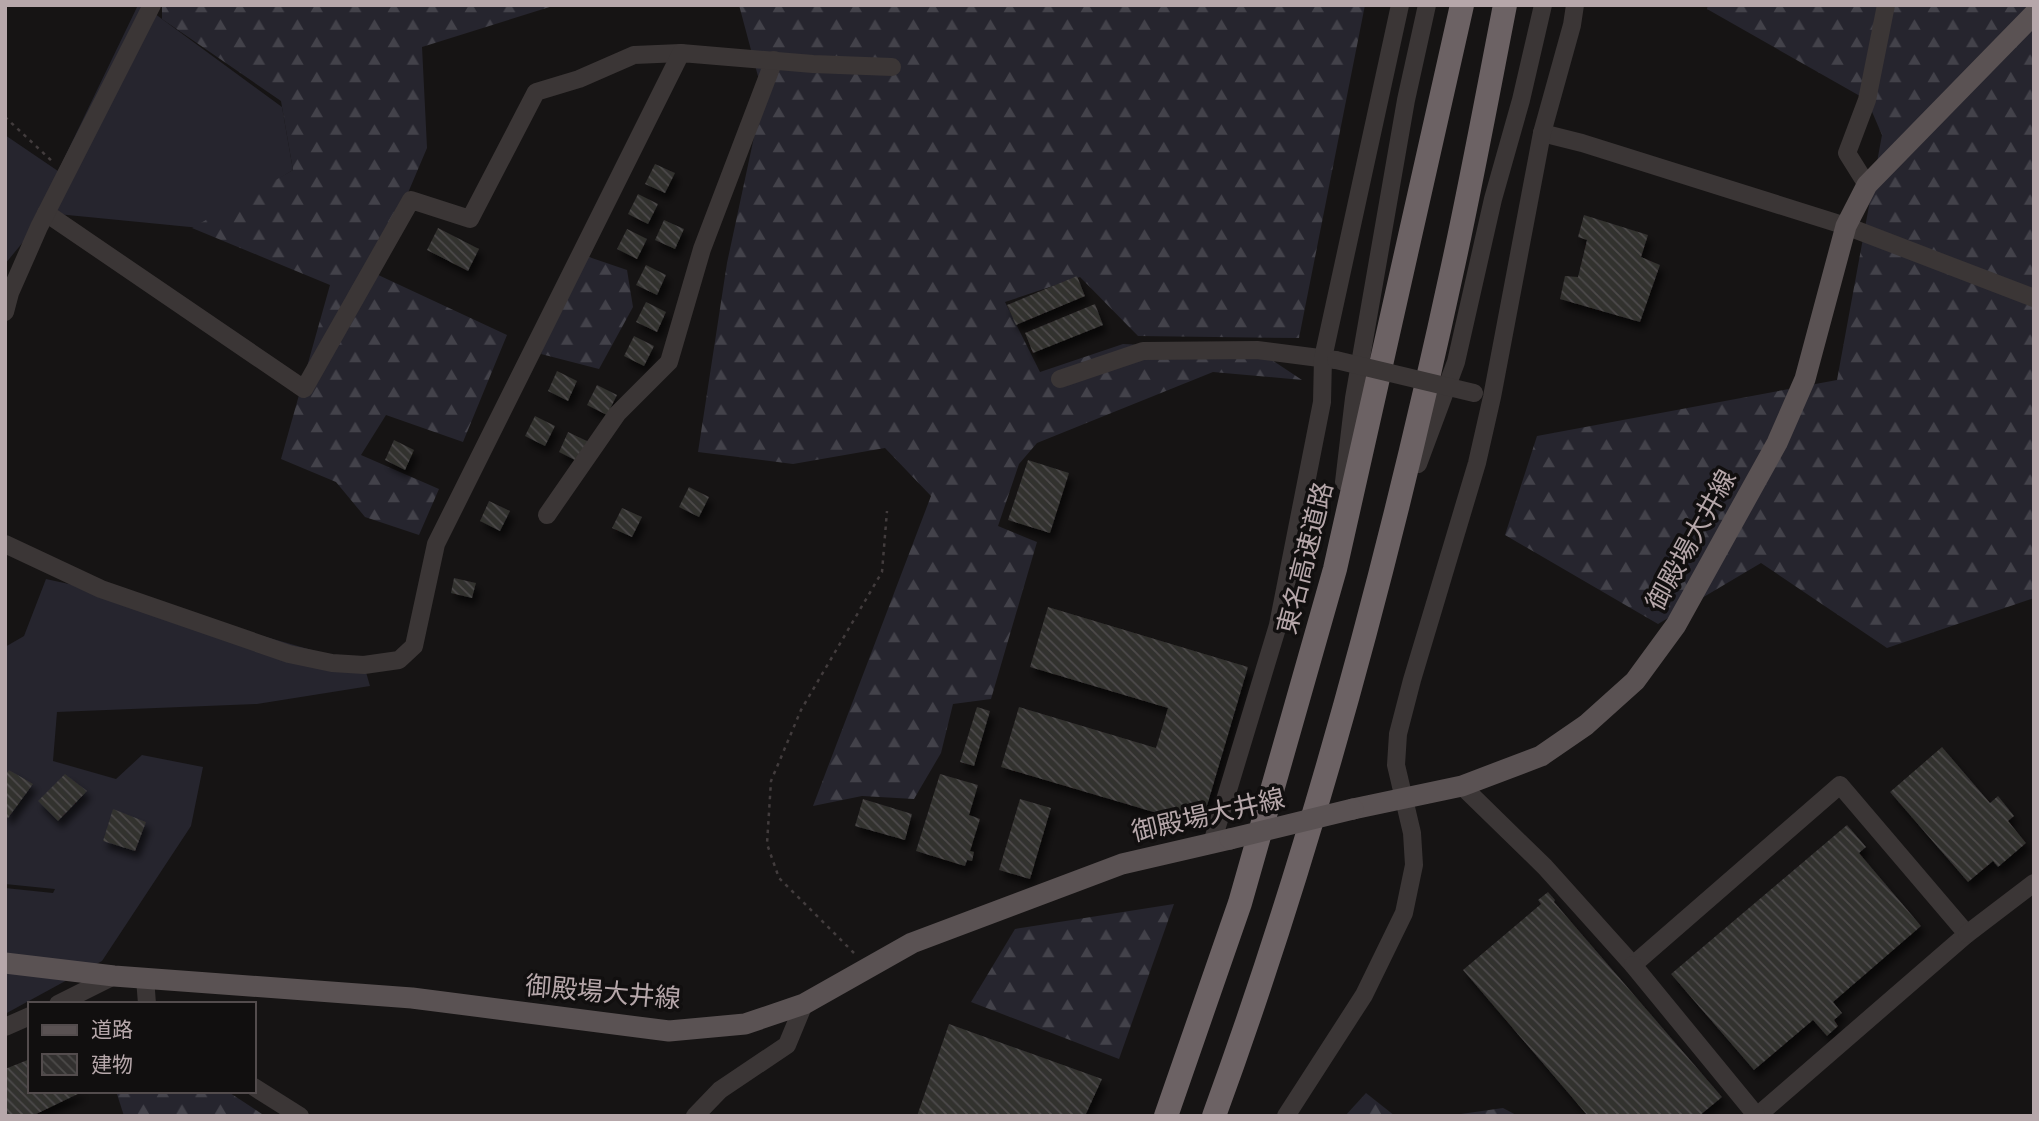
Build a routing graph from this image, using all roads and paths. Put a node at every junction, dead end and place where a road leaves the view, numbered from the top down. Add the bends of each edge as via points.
1 (152, 5) edge
2 (1400, 5) edge
3 (1427, 5) edge
4 (1462, 5) edge
5 (1505, 5) edge
6 (1543, 5) edge
7 (1575, 5) edge
8 (1886, 5) edge
9 (2034, 14) edge
10 (681, 52) junction
11 (774, 60) junction
12 (892, 67) dead end
13 (5, 117) edge
14 (1542, 134) junction
15 (66, 174) junction
16 (1867, 185) junction
17 (46, 213) junction
18 (1846, 226) junction
19 (2034, 298) edge
20 (5, 312) edge
21 (1329, 359) junction
22 (1060, 379) dead end
23 (1492, 397) junction
24 (887, 511) dead end
25 (547, 515) dead end
26 (5, 544) edge
27 (1386, 548) junction
28 (1335, 569) junction
29 (1462, 786) junction
30 (1403, 797) junction
31 (1221, 841) junction
32 (2034, 883) edge
33 (1966, 934) junction
34 (5, 964) edge
35 (1633, 965) junction
36 (869, 968) junction
37 (114, 976) junction
38 (145, 978) junction
39 (62, 1002) edge
40 (147, 1002) edge
41 (804, 1004) junction
42 (28, 1017) edge
43 (5, 1027) edge
44 (256, 1088) edge
45 (1756, 1115) edge
46 (300, 1116) edge
47 (695, 1116) edge
48 (1166, 1116) edge
49 (1214, 1116) edge
50 (1286, 1116) edge

1 - 15 street
2 - 21 street
3 - 28 street via 1354,398
4 - 28 highway, 東名高速道路
5 - 27 highway via 1454,264
6 - 27 street via 1456,362
7 - 14 street
8 - 16 street via 1867,100 1847,153
9 - 16 main road, 御殿場大井線
10 - 11 street
10 - 17 street via 634,55 536,92 470,219 411,200 304,389
10 - 26 street via 436,544 414,646 399,660 364,665 289,654 101,589
11 - 12 street
11 - 25 street via 702,249 670,362 617,414
13 - 15 path
14 - 18 street
14 - 23 street
15 - 17 street
16 - 18 main road, 御殿場大井線
17 - 20 street
18 - 19 street
18 - 29 main road, 御殿場大井線 via 1801,390 1777,443 1676,625 1635,681 1586,725 1541,755
21 - 22 street via 1256,350 1143,351
21 - 23 street, bridge
21 - 31 street via 1279,625
23 - 30 street via 1398,734 1396,765
24 - 36 path via 882,572 801,710 771,781 767,844 779,878
27 - 49 highway via 1292,886
28 - 48 highway, 東名高速道路 via 1240,904
29 - 30 main road, 御殿場大井線
29 - 35 street via 1545,867
30 - 31 main road, 御殿場大井線, bridge
30 - 50 street via 1414,865 1404,913 1364,995
31 - 36 main road, 御殿場大井線 via 1122,864 912,943
32 - 33 street
33 - 35 street via 1840,785
33 - 45 street
34 - 37 main road, 御殿場大井線
35 - 45 street
36 - 41 main road, 御殿場大井線
37 - 38 main road, 御殿場大井線
37 - 39 street
38 - 40 street
38 - 41 main road, 御殿場大井線 via 412,998 669,1031 745,1024
41 - 47 street via 787,1045 720,1090
42 - 43 street
44 - 46 street

